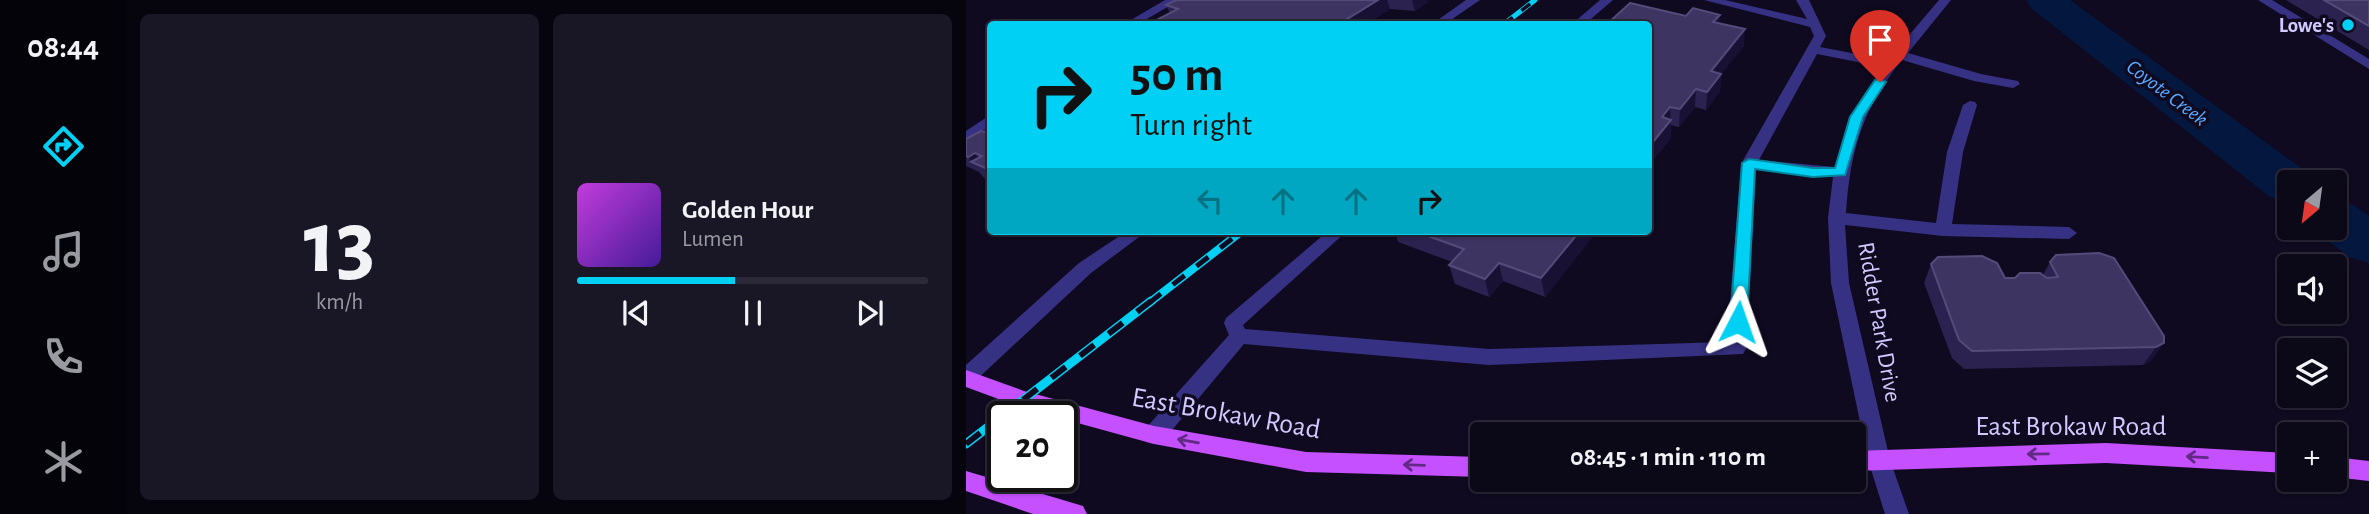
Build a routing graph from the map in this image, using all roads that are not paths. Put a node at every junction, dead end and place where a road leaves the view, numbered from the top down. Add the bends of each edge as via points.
1 (1174, 0) edge
2 (1474, 0) edge
3 (1607, 0) edge
4 (1710, 0) edge
5 (1802, 0) edge
6 (1945, 0) edge
7 (2264, 0) edge
8 (1136, 21) edge
9 (1442, 21) edge
10 (1582, 21) edge
11 (1814, 24) junction
12 (1812, 48) junction
13 (1895, 60) junction
14 (2369, 65) edge
15 (2013, 84) dead end
16 (1970, 104) dead end
17 (987, 121) edge
18 (966, 138) edge
19 (1749, 163) junction
20 (1840, 172) junction
21 (1836, 218) junction
22 (1943, 230) junction
23 (2069, 233) dead end
24 (1133, 235) edge
25 (1334, 235) edge
26 (1239, 336) junction
27 (966, 378) edge
28 (1154, 435) junction
29 (1866, 460) edge
30 (1879, 460) junction
31 (2277, 462) edge
32 (1470, 467) edge
33 (2347, 469) edge
34 (2369, 471) edge
35 (966, 481) edge
36 (1037, 510) edge
37 (1075, 514) edge
38 (1897, 514) edge

1 - 8 street
2 - 9 street
3 - 10 street
4 - 11 street
5 - 11 street
6 - 13 street, Ridder Park Drive
7 - 14 street
11 - 12 street via 1820,36
12 - 13 street
12 - 19 street
13 - 15 street
13 - 20 street, Ridder Park Drive via 1857,117
16 - 22 street via 1955,152
17 - 18 street
19 - 20 street
19 - 26 street via 1737,349 1489,357
20 - 21 street, Ridder Park Drive
21 - 22 street
21 - 30 street, Ridder Park Drive via 1840,283
22 - 23 street
24 - 27 street via 1085,268
25 - 26 street via 1233,323
26 - 28 street
27 - 28 main road, East Brokaw Road via 1023,399
32 -> 28 main road, East Brokaw Road via 1306,462
29 - 30 main road, East Brokaw Road
31 -> 30 main road, East Brokaw Road via 2106,453
30 - 38 street, Ridder Park Drive
33 - 34 main road
35 - 36 main road
36 - 37 main road

